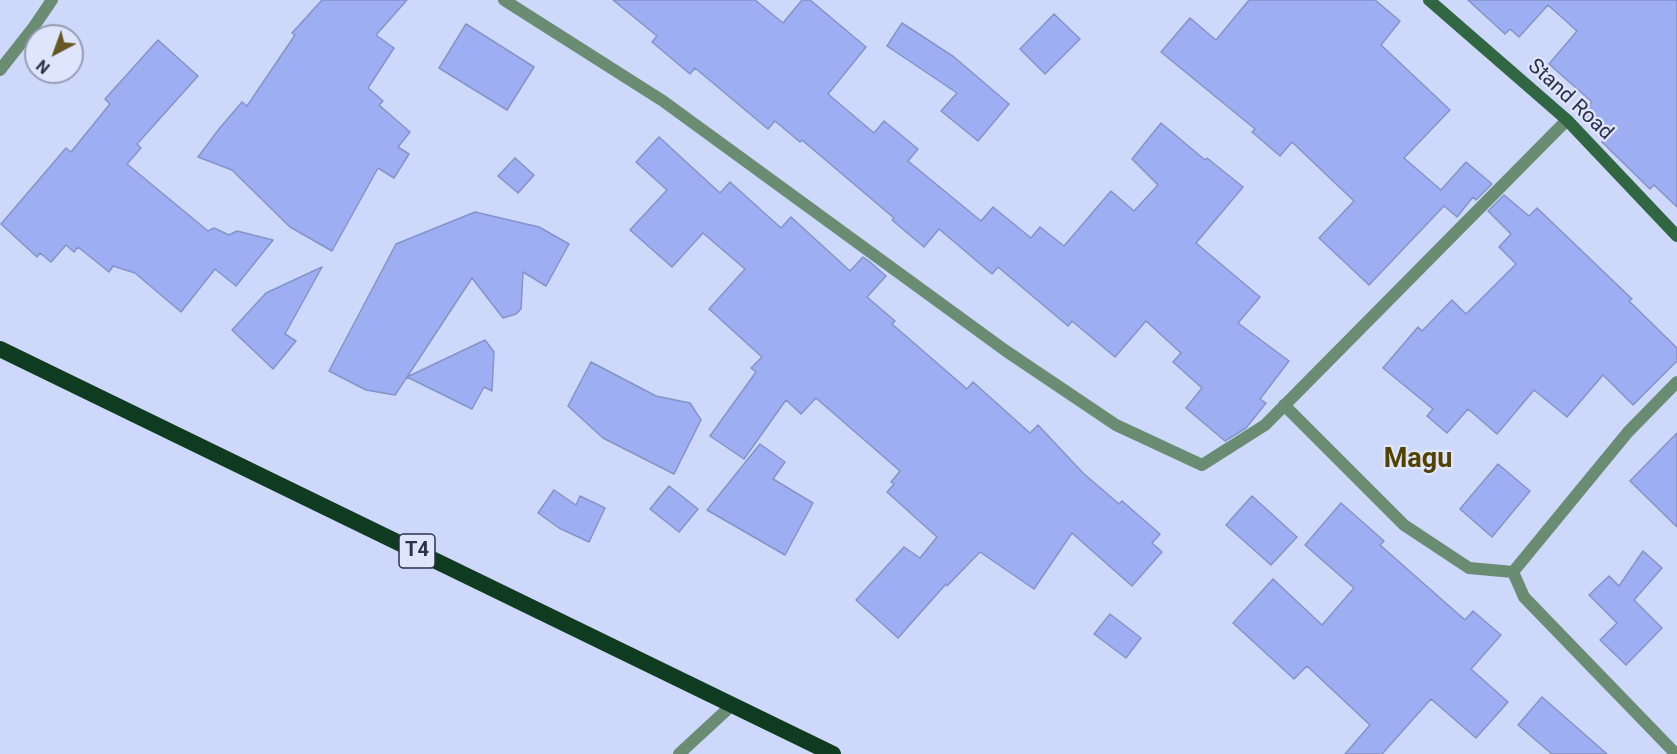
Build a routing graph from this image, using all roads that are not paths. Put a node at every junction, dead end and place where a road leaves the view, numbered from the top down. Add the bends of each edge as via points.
1 (52, 0) edge
2 (504, 0) edge
3 (1429, 0) edge
4 (0, 69) edge
5 (1567, 120) junction
6 (1677, 236) edge
7 (0, 348) edge
8 (1677, 382) edge
9 (1284, 405) junction
10 (1513, 572) junction
11 (732, 705) junction
12 (679, 754) edge
13 (833, 754) edge
14 (1676, 754) edge

1 - 4 street
2 - 9 street via 663,101 1006,351 1116,425 1203,465 1265,425
3 - 5 main road, Stand Road
5 - 6 main road, Stand Road
5 - 9 street
7 - 11 highway, T4
8 - 10 street via 1628,432
9 - 10 street via 1404,525 1469,568
10 - 14 street via 1524,597
11 - 12 street
11 - 13 highway, T4

